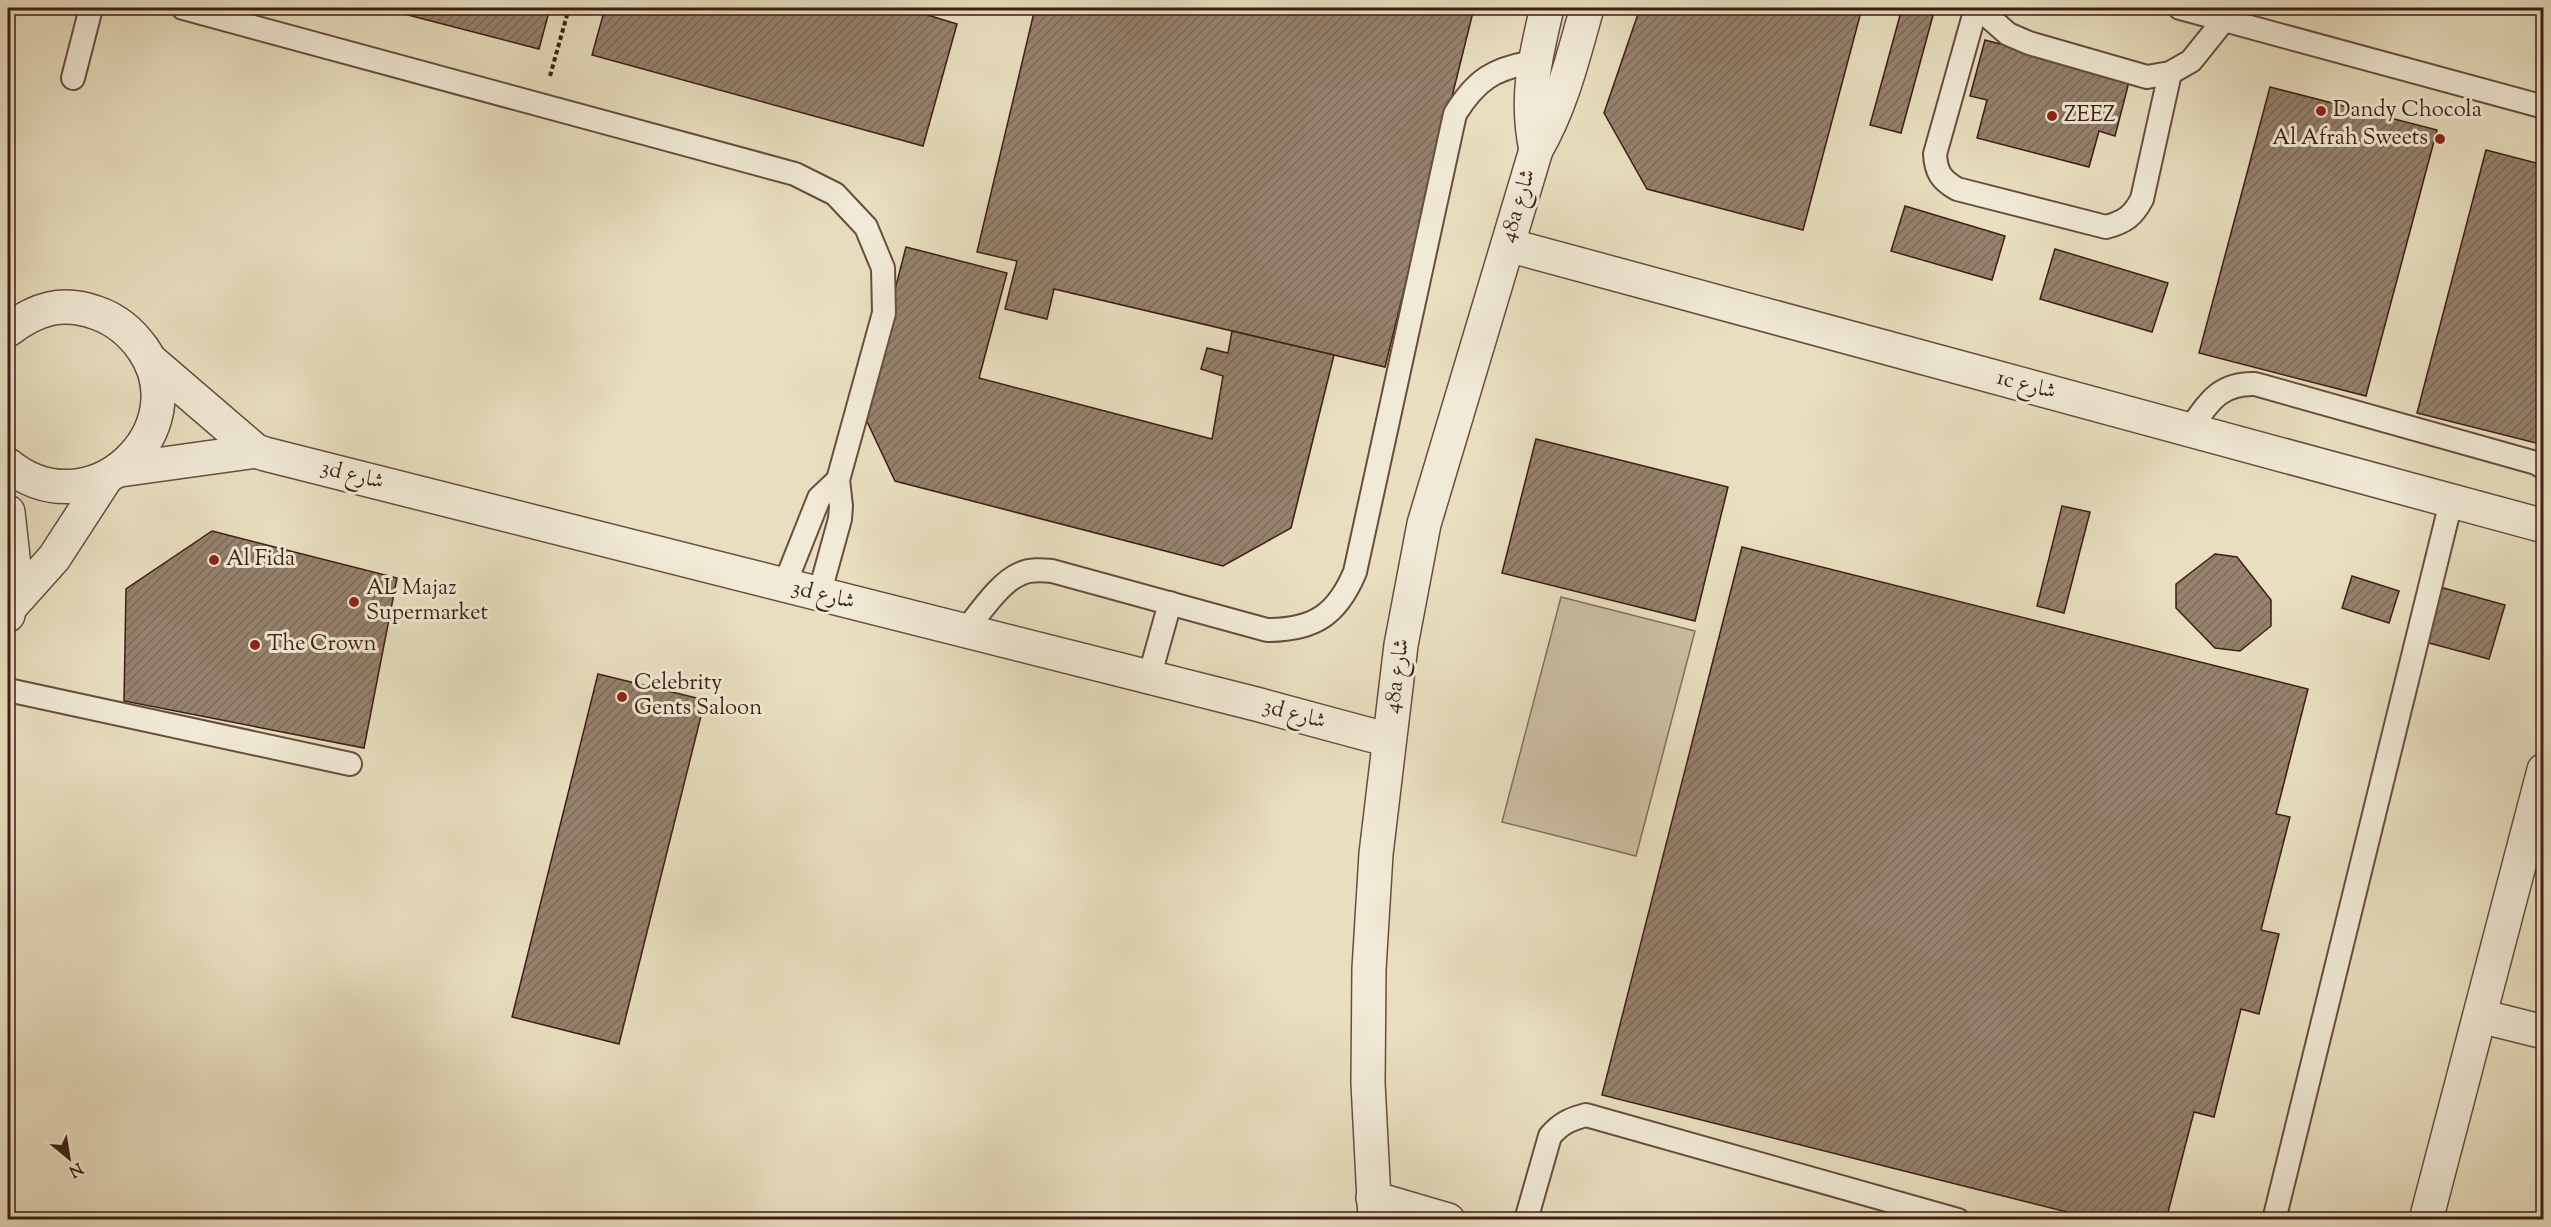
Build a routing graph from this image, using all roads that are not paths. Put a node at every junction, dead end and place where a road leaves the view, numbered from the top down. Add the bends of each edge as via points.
1 (92, 8) edge
2 (183, 8) edge
3 (1548, 8) edge
4 (1587, 8) edge
5 (1977, 8) edge
6 (1983, 8) edge
7 (2180, 8) edge
8 (2230, 14) edge
9 (1534, 62) junction
10 (2170, 73) junction
11 (73, 78) dead end
12 (2544, 107) edge
13 (1536, 150) junction
14 (1508, 245) junction
15 (14, 322) edge
16 (150, 360) junction
17 (2188, 430) junction
18 (256, 451) junction
19 (8, 465) edge
20 (2544, 468) edge
21 (113, 474) junction
22 (838, 480) junction
23 (2451, 501) junction
24 (8, 512) edge
25 (2544, 526) edge
26 (784, 586) junction
27 (819, 595) junction
28 (1170, 603) junction
29 (9, 611) edge
30 (965, 631) junction
31 (1149, 678) junction
32 (8, 690) edge
33 (1389, 740) junction
34 (350, 764) dead end
35 (2544, 770) edge
36 (2480, 1016) junction
37 (2544, 1032) edge
38 (1374, 1209) edge
39 (1448, 1220) edge
40 (1526, 1220) edge
41 (1958, 1220) edge
42 (2274, 1220) edge
43 (2426, 1220) edge

1 - 11 lane
2 - 22 lane via 795,174 835,194 866,226 883,268 884,313
3 - 9 street, 48a شارع
4 - 13 street, 48a شارع via 1561,99
5 - 10 lane via 1935,154 1936,169 1944,182 1957,189 2106,227 2122,223 2142,199
6 - 10 lane via 2008,34 2029,43 2147,76
7 - 8 lane
8 - 10 lane via 2191,61
8 - 12 lane
9 - 13 street, 48a شارع via 1530,106
9 - 28 lane via 1509,66 1486,76 1468,93 1455,114 1355,572 1346,593 1332,611 1291,630 1267,630
13 - 14 street, 48a شارع
14 - 17 street, 1c شارع
14 - 33 street, 48a شارع via 1424,524 1401,645
15 - 16 street via 55,307 84,308 111,318 134,336
16 - 18 street, 3d شارع
16 - 21 street via 158,389 154,420 141,447
17 - 20 lane via 2223,389 2239,383 2254,384
17 - 23 street, 1c شارع
18 - 21 street, 3d شارع
18 - 26 street, 3d شارع
19 - 21 street, 3d شارع via 31,480 56,487 81,486
21 - 29 street via 54,558
22 - 26 lane via 819,498
22 - 27 lane via 840,519
23 - 25 street, 1c شارع
23 - 42 lane
24 - 29 street via 14,566
26 - 27 street, 3d شارع
27 - 30 street, 3d شارع
28 - 30 lane via 1036,570 1020,573 1006,582
28 - 31 lane
30 - 31 street, 3d شارع
31 - 33 street, 3d شارع
32 - 34 lane
33 - 38 street, 48a شارع via 1376,854 1370,969 1368,1083
35 - 36 street
36 - 37 street
36 - 43 street
38 - 39 street
40 - 41 lane via 1550,1136 1568,1120 1586,1115

